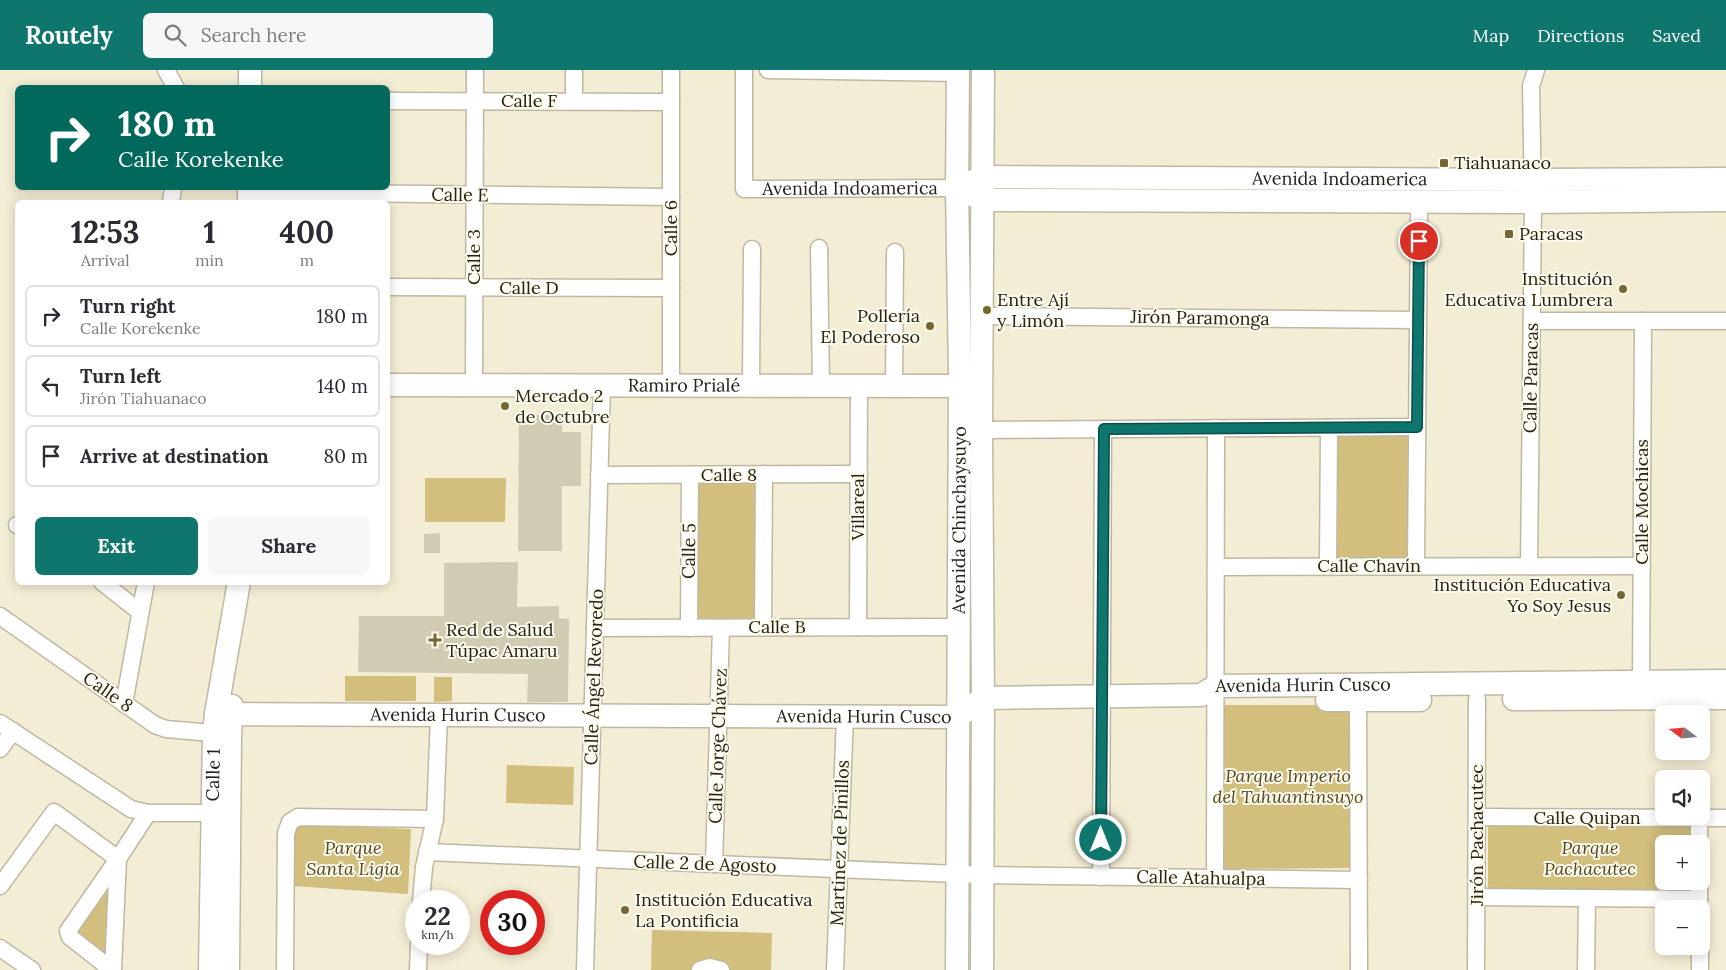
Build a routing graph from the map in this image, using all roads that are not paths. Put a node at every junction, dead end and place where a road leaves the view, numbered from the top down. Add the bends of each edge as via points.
1 (166, 70) edge
2 (250, 70) edge
3 (475, 70) edge
4 (574, 70) edge
5 (671, 70) edge
6 (744, 70) edge
7 (768, 70) edge
8 (983, 70) edge
9 (1536, 70) edge
10 (958, 71) edge
11 (174, 85) edge
12 (250, 85) edge
13 (390, 101) edge
14 (475, 101) junction
15 (574, 101) junction
16 (671, 102) junction
17 (982, 177) junction
18 (1726, 179) edge
19 (957, 188) junction
20 (1533, 191) junction
21 (249, 194) edge
22 (474, 195) junction
23 (671, 197) junction
24 (982, 200) junction
25 (1726, 200) edge
26 (1419, 202) junction
27 (752, 248) dead end
28 (819, 248) dead end
29 (895, 252) dead end
30 (390, 287) edge
31 (474, 288) junction
32 (671, 288) junction
33 (982, 316) junction
34 (1418, 320) junction
35 (1532, 321) junction
36 (1643, 321) junction
37 (1726, 321) edge
38 (390, 384) edge
39 (474, 385) junction
40 (602, 385) junction
41 (671, 385) junction
42 (751, 386) junction
43 (821, 386) junction
44 (859, 386) junction
45 (894, 386) junction
46 (971, 386) junction
47 (1417, 427) junction
48 (1216, 428) junction
49 (1329, 428) junction
50 (1104, 429) junction
51 (981, 430) junction
52 (764, 474) junction
53 (859, 474) junction
54 (599, 475) junction
55 (690, 475) junction
56 (1328, 566) junction
57 (1416, 566) junction
58 (1529, 566) junction
59 (1642, 566) junction
60 (1216, 567) junction
61 (106, 585) edge
62 (145, 585) edge
63 (241, 585) edge
64 (140, 612) junction
65 (0, 616) edge
66 (763, 627) junction
67 (858, 627) junction
68 (959, 627) junction
69 (595, 628) junction
70 (688, 628) junction
71 (721, 628) junction
72 (1726, 681) edge
73 (1641, 682) junction
74 (1216, 693) junction
75 (1102, 696) junction
76 (983, 698) junction
77 (1726, 698) edge
78 (1477, 699) junction
79 (1358, 700) junction
80 (124, 704) junction
81 (439, 715) junction
82 (592, 716) junction
83 (720, 716) junction
84 (845, 717) junction
85 (958, 717) junction
86 (223, 724) junction
87 (6, 727) edge
88 (0, 749) edge
89 (148, 813) junction
90 (212, 813) junction
91 (1477, 817) junction
92 (1655, 818) edge
93 (1710, 818) edge
94 (1726, 818) edge
95 (435, 819) junction
96 (427, 852) junction
97 (118, 859) junction
98 (588, 859) junction
99 (714, 864) junction
100 (838, 869) junction
101 (957, 874) junction
102 (982, 875) junction
103 (1101, 877) junction
104 (1215, 878) junction
105 (1359, 880) junction
106 (0, 886) edge
107 (421, 890) edge
108 (1477, 897) junction
109 (1587, 898) junction
110 (1655, 902) edge
111 (0, 948) edge
112 (419, 955) edge
113 (1700, 955) edge
114 (32, 970) edge
115 (112, 970) edge
116 (210, 970) edge
117 (228, 970) edge
118 (285, 970) edge
119 (418, 970) edge
120 (585, 970) edge
121 (700, 970) edge
122 (721, 970) edge
123 (835, 970) edge
124 (957, 970) edge
125 (982, 970) edge
126 (1359, 970) edge
127 (1476, 970) edge
128 (1586, 970) edge
129 (1700, 970) edge

1 - 11 street
2 - 12 street
3 - 14 street, Calle 3
4 - 15 street
5 - 16 street, Calle 6
6 - 19 street, Avenida Indoamerica via 744,189
7 - 10 street
8 - 17 street, Avenida Chinchaysuyo
9 - 20 street, Calle Paracas via 1532,78
10 - 19 street, Avenida Chinchaysuyo
13 - 14 street, Calle F
14 - 15 street, Calle F
14 - 22 street, Calle 3
15 - 16 street, Calle F
16 - 23 street, Calle 6
17 - 19 street, Avenida Indoamerica
17 - 20 street, Avenida Indoamerica
17 - 24 street, Avenida Chinchaysuyo
18 - 20 street, Avenida Indoamerica
19 - 24 street, Avenida Indoamerica
19 - 46 street, Avenida Chinchaysuyo
20 - 25 street, Avenida Indoamerica
20 - 26 street, Avenida Indoamerica
20 - 35 street, Calle Paracas
21 - 22 street, Calle E
22 - 23 street, Calle E
22 - 31 street, Calle 3
23 - 32 street, Calle 6
24 - 26 street, Avenida Indoamerica
24 - 33 street, Avenida Chinchaysuyo
26 - 34 street
27 - 42 street
28 - 43 street
29 - 45 street
30 - 31 street, Calle D
31 - 32 street, Calle D
31 - 39 street, Calle 3
32 - 41 street, Calle 6
33 - 34 street, Jirón Paramonga
33 - 46 street, Avenida Chinchaysuyo
34 - 47 street
35 - 36 street
35 - 58 street, Calle Paracas
36 - 37 street
36 - 59 street, Calle Mochicas
38 - 39 street, Ramiro Prialé
39 - 40 street, Ramiro Prialé
40 - 41 street, Ramiro Prialé
40 - 54 street, Calle Ángel Revoredo
41 - 42 street, Ramiro Prialé
42 - 43 street, Ramiro Prialé
43 - 44 street, Ramiro Prialé
44 - 45 street, Ramiro Prialé
44 - 53 street, Villareal
45 - 46 street, Ramiro Prialé
46 - 51 street, Avenida Chinchaysuyo
46 - 68 street, Avenida Chinchaysuyo
47 - 49 street
47 - 57 street
48 - 49 street
48 - 50 street
48 - 60 street
49 - 56 street
50 - 51 street
50 - 75 street
51 - 76 street, Avenida Chinchaysuyo
52 - 53 street, Calle 8
52 - 55 street, Calle 8
52 - 66 street
53 - 67 street, Villareal
54 - 55 street, Calle 8
54 - 69 street, Calle Ángel Revoredo
55 - 70 street, Calle 5
56 - 57 street, Calle Chavín
56 - 60 street, Calle Chavín
57 - 58 street, Calle Chavín
58 - 59 street, Calle Chavín
59 - 73 street, Calle Mochicas
60 - 74 street
61 - 64 street
62 - 64 street
63 - 86 street, Calle 1
64 - 80 street
65 - 80 street, Calle 8
66 - 67 street, Calle B
66 - 71 street, Calle B
67 - 68 street, Calle B
68 - 85 street, Avenida Chinchaysuyo
69 - 70 street, Calle B
69 - 82 street, Calle Ángel Revoredo
70 - 71 street, Calle B
71 - 83 street, Calle Jorge Chávez
72 - 73 street, Avenida Hurin Cusco
73 - 74 street, Avenida Hurin Cusco
74 - 75 street, Avenida Hurin Cusco
74 - 79 street, Avenida Hurin Cusco
74 - 104 street
75 - 76 street, Avenida Hurin Cusco
75 - 103 street
76 - 85 street, Avenida Hurin Cusco
76 - 102 street, Avenida Chinchaysuyo
77 - 78 street, Avenida Hurin Cusco
78 - 79 street, Avenida Hurin Cusco
78 - 91 street, Jirón Pachacutec
79 - 105 street
80 - 86 street, Calle 8 via 166,730
81 - 82 street, Avenida Hurin Cusco
81 - 86 street, Avenida Hurin Cusco
81 - 95 street
82 - 83 street, Avenida Hurin Cusco
82 - 98 street, Calle Ángel Revoredo
83 - 84 street, Avenida Hurin Cusco
83 - 99 street, Calle Jorge Chávez
84 - 85 street, Avenida Hurin Cusco
84 - 100 street, Martinez de Pinillos
85 - 101 street, Avenida Chinchaysuyo
86 - 90 street, Calle 1
86 - 117 street, Calle 1
87 - 88 street
87 - 89 street via 131,809
89 - 90 street
89 - 97 street
90 - 116 street, Calle 1
91 - 92 street, Calle Quipan
91 - 108 street, Jirón Pachacutec
93 - 94 street, Calle Quipan
95 - 96 street
95 - 118 street via 298,817 290,822 286,833
96 - 98 street, Calle 2 de Agosto
96 - 107 street
97 - 106 street via 54,812
97 - 115 street
97 - 115 street via 68,931 70,937
98 - 99 street, Calle 2 de Agosto
98 - 120 street, Calle Ángel Revoredo
99 - 100 street, Calle 2 de Agosto
100 - 101 street, Calle 2 de Agosto
100 - 123 street, Martinez de Pinillos
101 - 102 street, Calle 2 de Agosto
101 - 124 street, Avenida Chinchaysuyo
102 - 103 street, Calle Atahualpa
102 - 125 street, Avenida Chinchaysuyo
103 - 104 street, Calle Atahualpa
104 - 105 street, Calle Atahualpa
105 - 126 street
108 - 109 street
108 - 127 street, Jirón Pachacutec
109 - 110 street
109 - 128 street
111 - 114 street
112 - 119 street
113 - 129 street
121 - 122 street via 710,967

